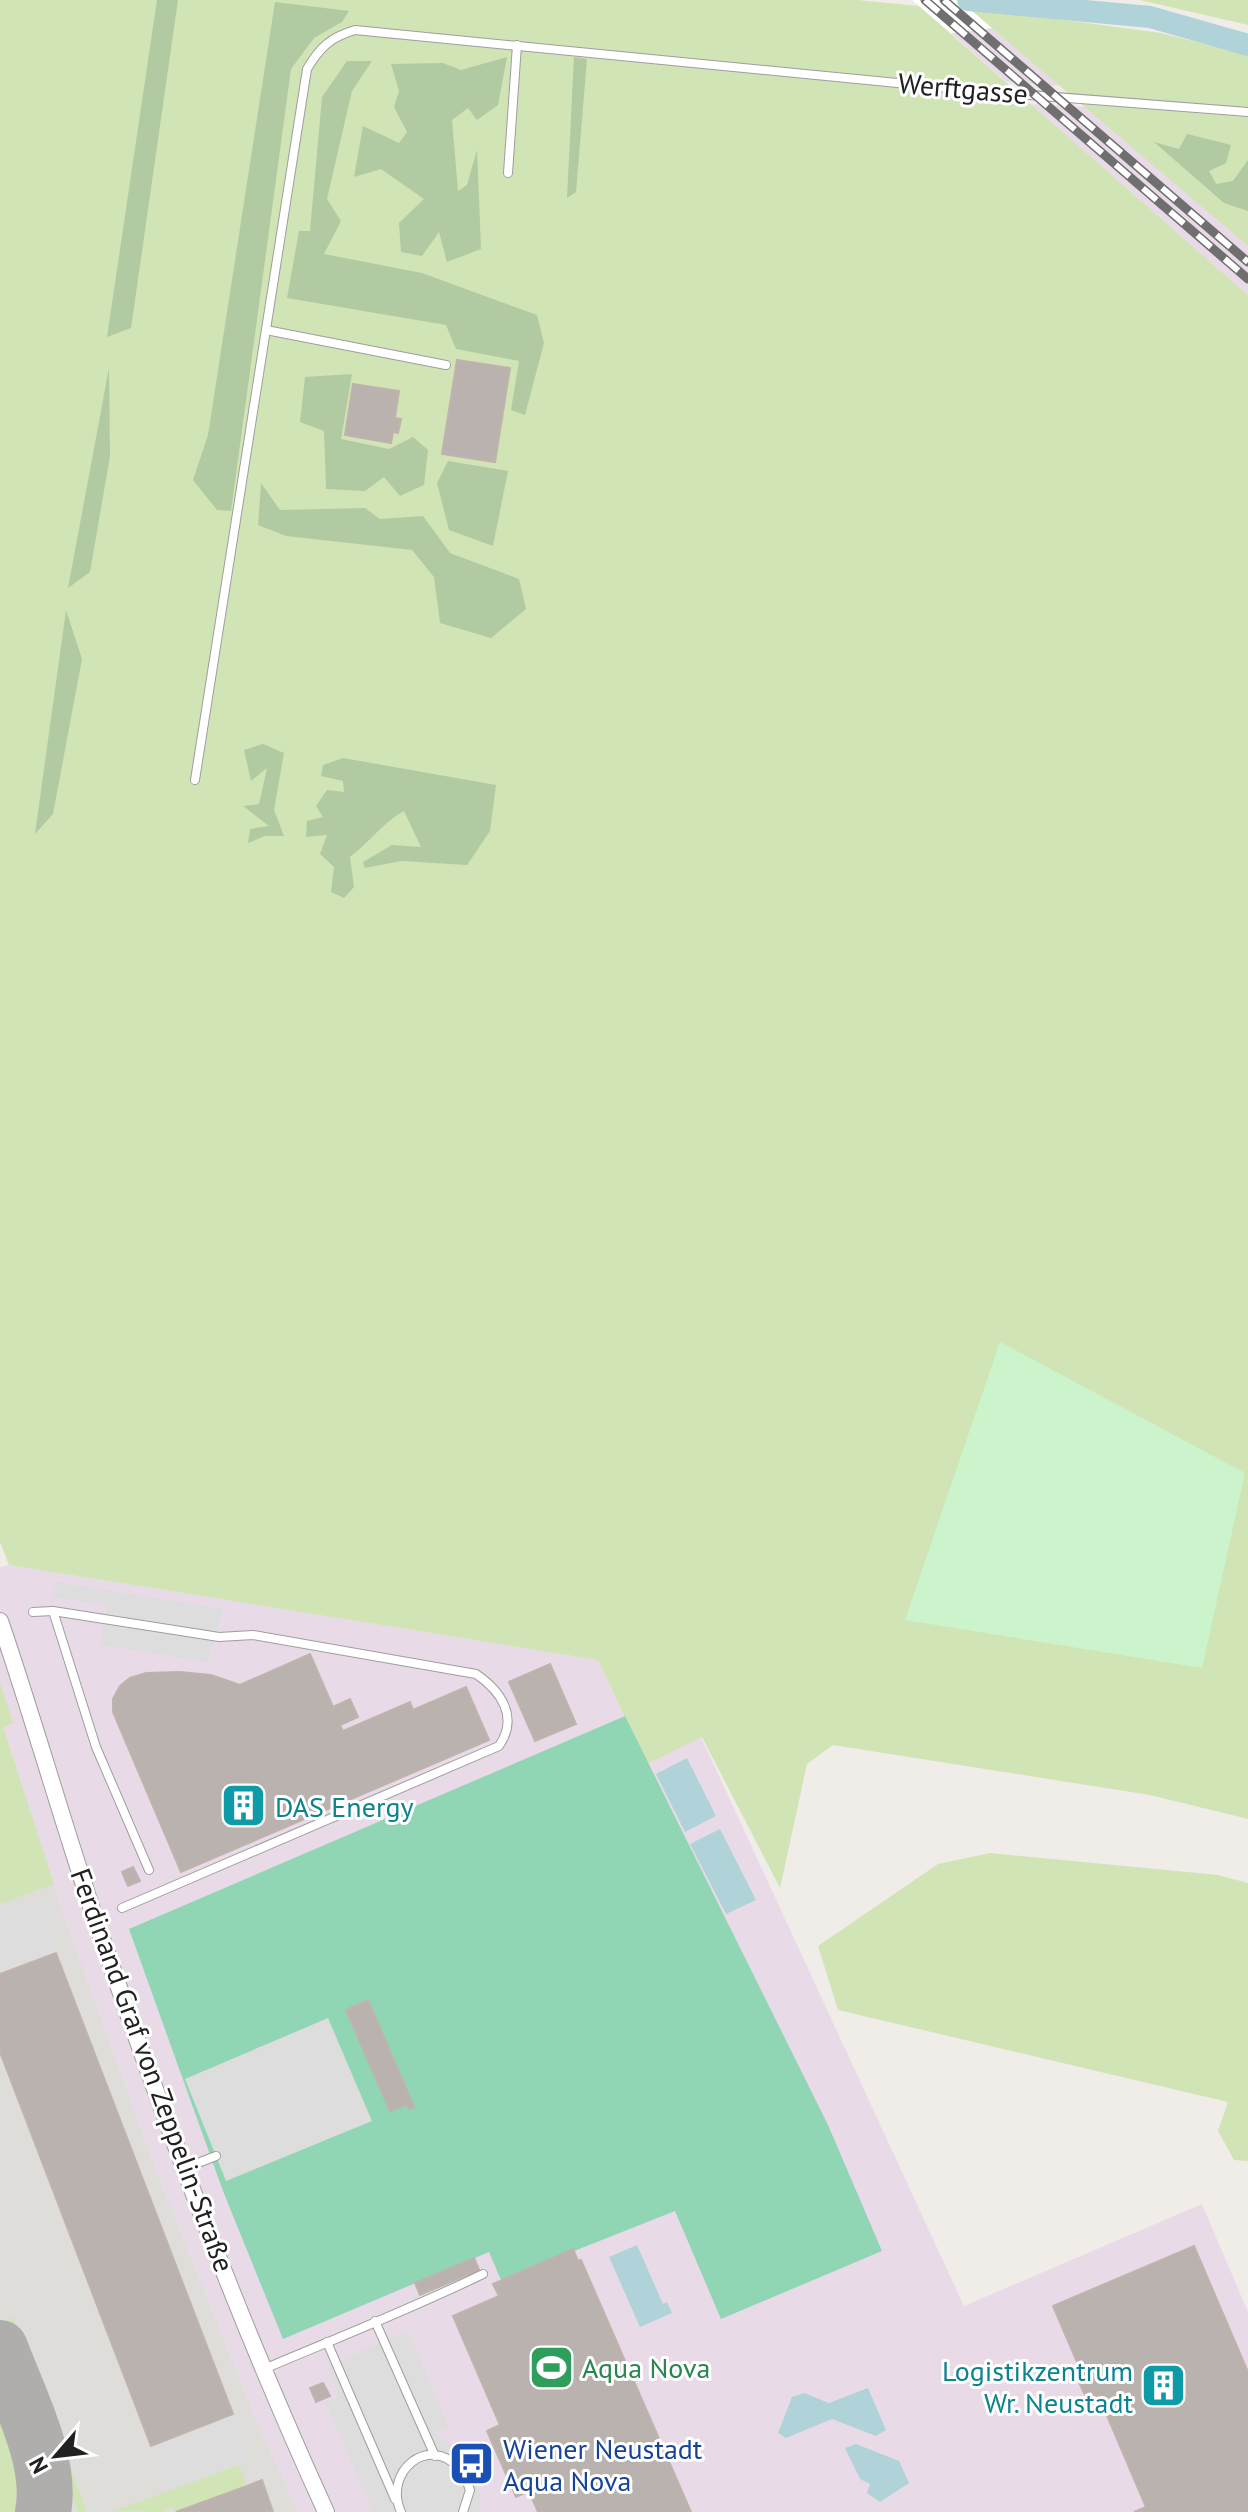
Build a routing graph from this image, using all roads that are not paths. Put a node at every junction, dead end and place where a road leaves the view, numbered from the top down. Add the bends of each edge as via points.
1 (517, 45) junction
2 (1248, 112) edge
3 (508, 173) dead end
4 (266, 330) junction
5 (446, 365) dead end
6 (195, 780) dead end
7 (53, 1611) junction
8 (33, 1612) dead end
9 (0, 1621) edge
10 (149, 1870) dead end
11 (122, 1908) dead end
12 (216, 2156) dead end
13 (185, 2168) junction
14 (483, 2274) dead end
15 (375, 2321) junction
16 (327, 2342) junction
17 (264, 2369) junction
18 (435, 2456) junction
19 (395, 2499) junction
20 (326, 2512) edge
21 (401, 2512) edge
22 (463, 2512) edge

1 - 2 lane, Werftgasse
1 - 3 lane
1 - 4 lane, Werftgasse via 355,30 319,49 307,69
4 - 5 lane
4 - 6 lane, Werftgasse
7 - 8 lane
7 - 10 lane via 96,1747
7 - 11 lane via 219,1637 253,1635 476,1674 495,1687 506,1712 508,1733 499,1746
9 - 13 street, Ferdinand Graf von Zeppelin-Straße via 95,1919
12 - 13 lane
13 - 17 street, Ferdinand Graf von Zeppelin-Straße
14 - 15 lane
15 - 16 lane
15 - 18 lane
16 - 17 lane
16 - 19 lane
17 - 20 street, Ferdinand Graf von Zeppelin-Straße
18 - 19 lane via 407,2465
18 - 22 lane via 461,2469 470,2490
19 - 21 lane

